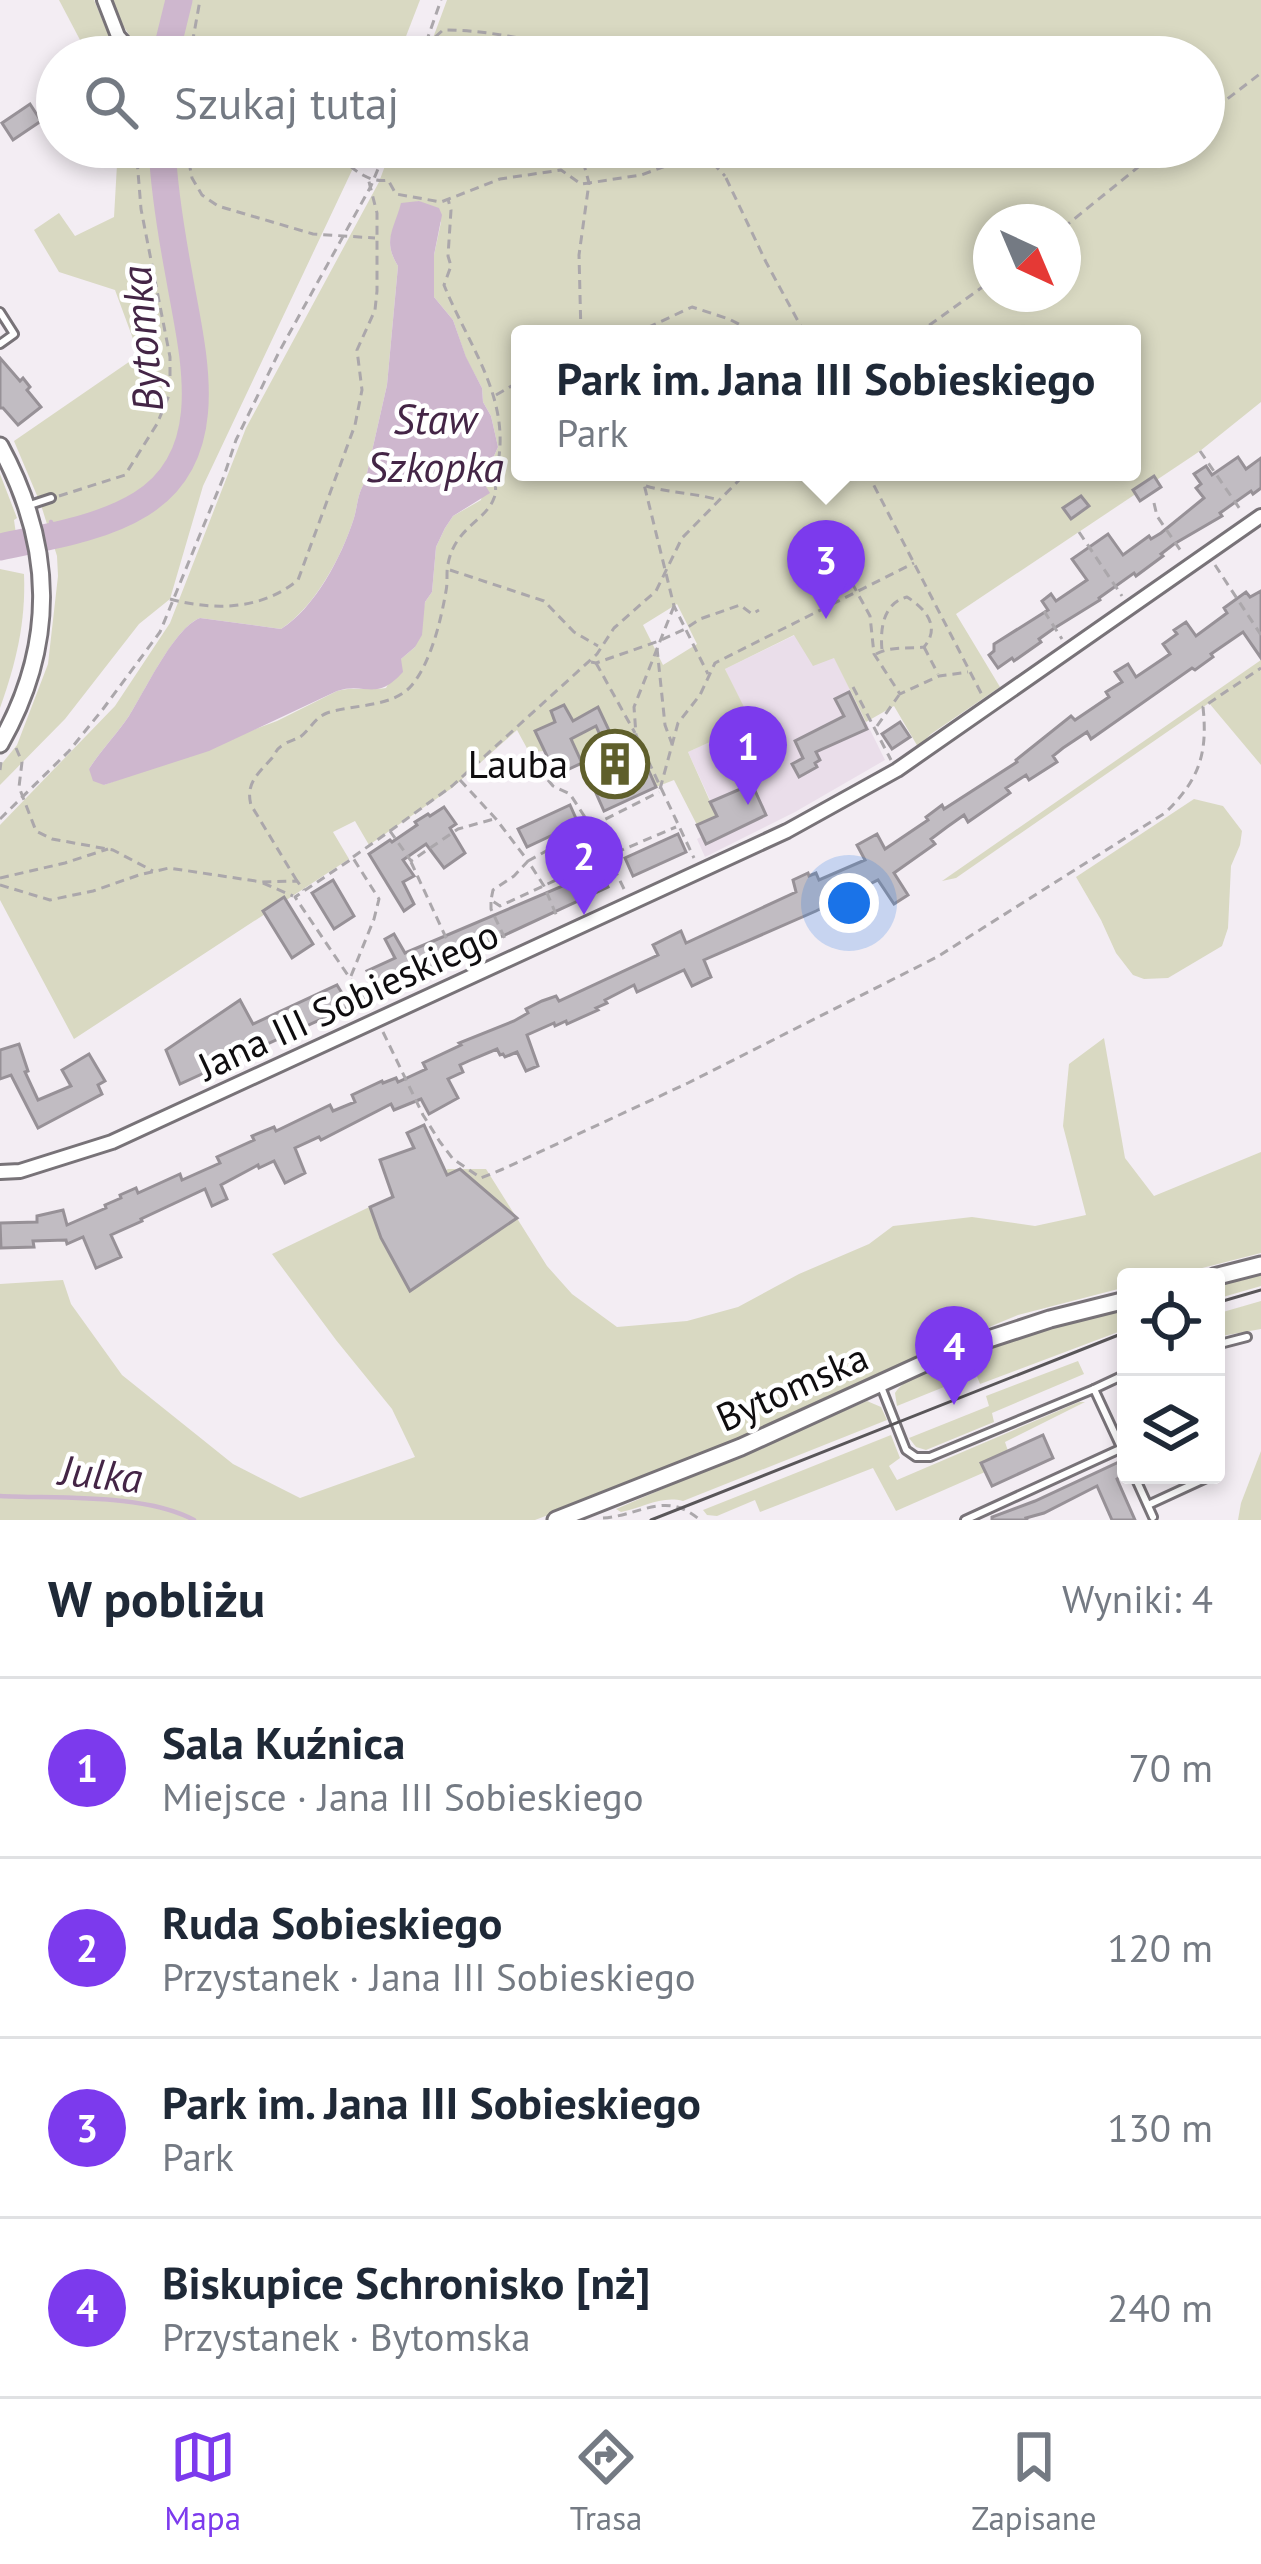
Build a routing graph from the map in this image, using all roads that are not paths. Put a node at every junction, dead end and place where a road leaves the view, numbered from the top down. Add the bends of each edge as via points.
1 (104, 0) edge
2 (118, 36) edge
3 (0, 312) edge
4 (0, 344) edge
5 (0, 446) edge
6 (50, 498) road end
7 (28, 510) junction
8 (1256, 520) edge
9 (7, 743) edge
10 (0, 1172) edge
11 (1261, 1265) edge
12 (1225, 1274) edge
13 (1117, 1302) edge
14 (1247, 1337) dead end
15 (1225, 1343) edge
16 (1122, 1376) edge
17 (880, 1383) junction
18 (1094, 1389) junction
19 (1117, 1439) edge
20 (1117, 1450) edge
21 (1138, 1484) edge
22 (1194, 1484) edge
23 (1148, 1505) junction
24 (1153, 1517) dead end
25 (556, 1520) edge
26 (965, 1520) edge

1 - 2 street
3 - 4 lane via 14,334
5 - 7 street
6 - 7 lane
7 - 9 street via 40,627
8 - 10 street, Jana III Sobieskiego via 897,770 787,831 112,1142
11 - 12 street
13 - 17 street, Bytomska via 994,1336
14 - 15 lane
16 - 18 lane
17 - 18 lane via 916,1457
17 - 25 street, Bytomska
18 - 19 lane
20 - 26 lane
21 - 23 lane
22 - 23 lane
23 - 24 lane

